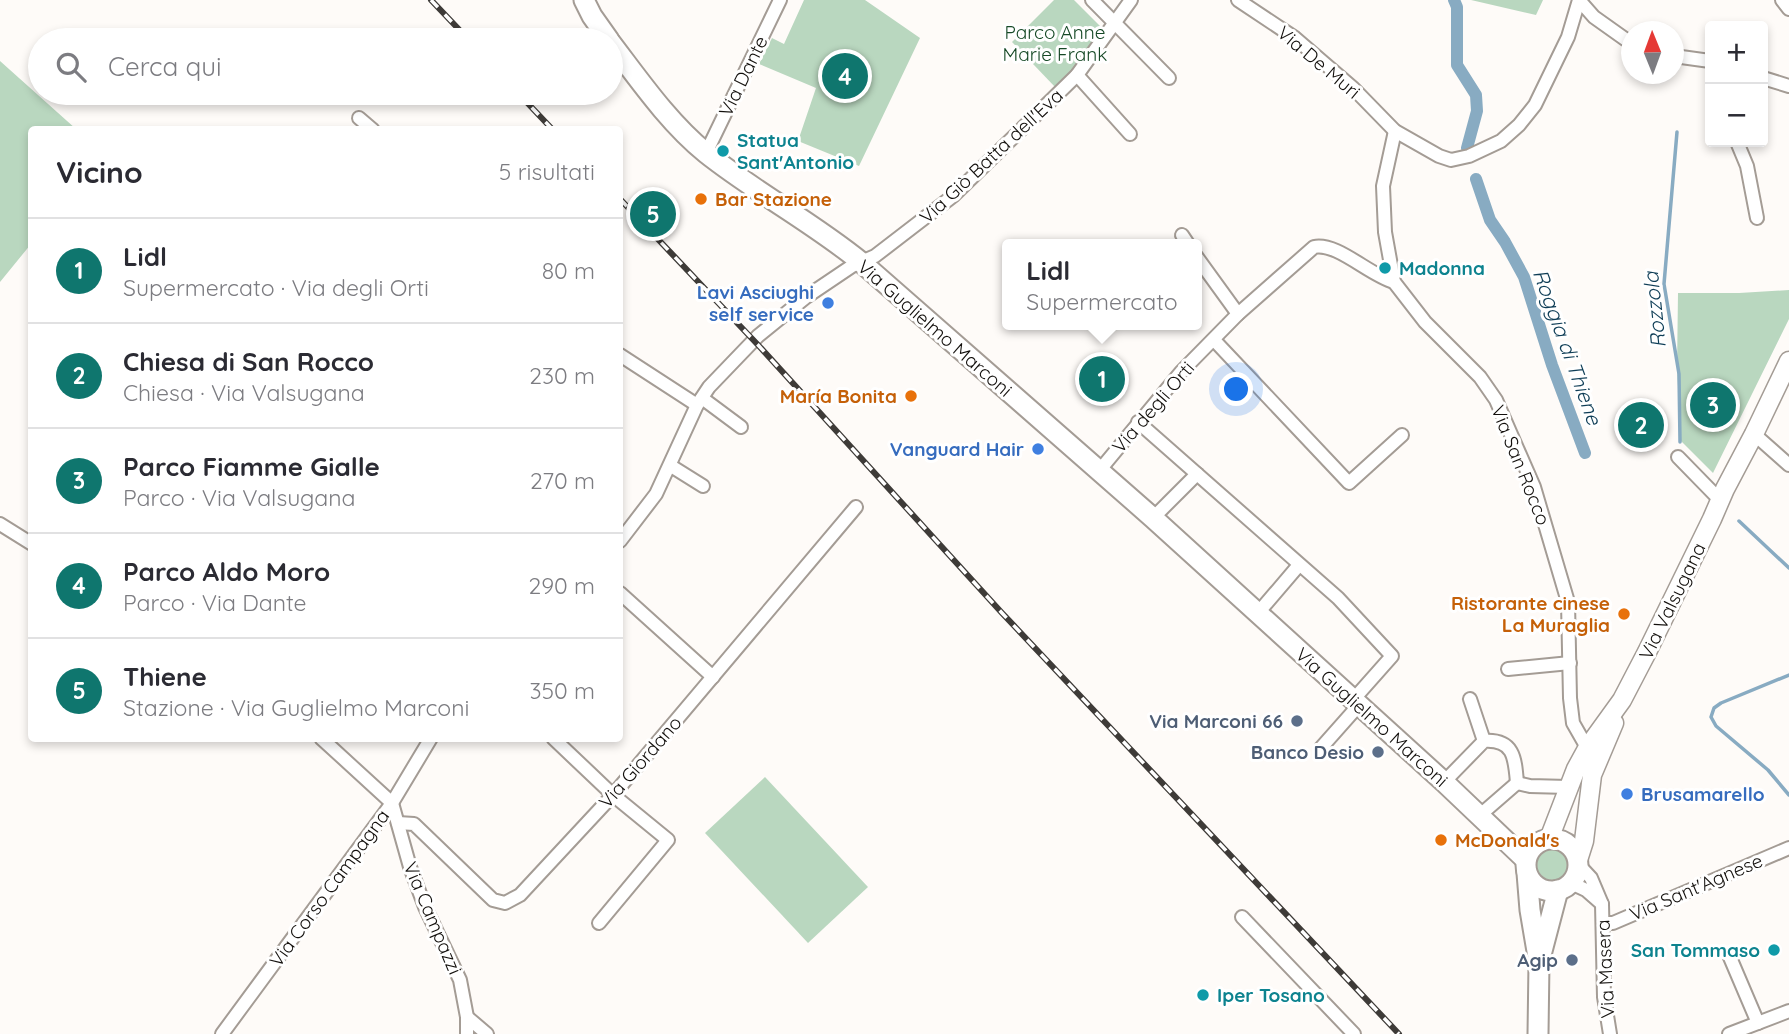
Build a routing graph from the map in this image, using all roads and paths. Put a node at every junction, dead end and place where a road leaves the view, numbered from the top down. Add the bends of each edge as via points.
1 (584, 0) edge
2 (780, 0) edge
3 (1092, 0) edge
4 (1131, 0) edge
5 (1238, 0) edge
6 (1579, 0) edge
7 (1782, 0) edge
8 (1789, 9) edge
9 (1113, 22) junction
10 (600, 28) edge
11 (1621, 36) edge
12 (1684, 57) edge
13 (623, 59) edge
14 (1705, 60) edge
15 (1077, 75) junction
16 (1169, 78) dead end
17 (1768, 80) edge
18 (1789, 86) edge
19 (359, 118) dead end
20 (368, 126) edge
21 (1395, 131) junction
22 (1130, 134) dead end
23 (1739, 147) edge
24 (706, 153) junction
25 (1757, 218) dead end
26 (861, 262) junction
27 (1202, 264) edge
28 (1394, 282) junction
29 (1238, 314) junction
30 (1214, 340) junction
31 (623, 357) edge
32 (1789, 361) edge
33 (699, 401) junction
34 (1138, 422) junction
35 (741, 427) dead end
36 (1754, 434) junction
37 (1402, 435) dead end
38 (1678, 457) dead end
39 (1789, 465) edge
40 (671, 466) junction
41 (1099, 471) junction
42 (1197, 474) junction
43 (703, 486) dead end
44 (1720, 500) junction
45 (856, 507) dead end
46 (1153, 518) junction
47 (0, 524) edge
48 (623, 537) edge
49 (28, 542) edge
50 (1299, 565) junction
51 (623, 596) edge
52 (1258, 613) junction
53 (1570, 663) junction
54 (1508, 669) dead end
55 (713, 677) junction
56 (1470, 699) dead end
57 (1622, 700) junction
58 (1356, 702) junction
59 (1484, 741) junction
60 (325, 742) edge
61 (428, 742) edge
62 (557, 742) edge
63 (1588, 747) junction
64 (1320, 749) dead end
65 (1591, 779) junction
66 (1444, 782) junction
67 (1517, 783) junction
68 (1566, 793) junction
69 (613, 795) junction
70 (391, 803) junction
71 (1482, 819) junction
72 (398, 823) junction
73 (1544, 840) junction
74 (1789, 848) edge
75 (1578, 862) junction
76 (1527, 867) junction
77 (1565, 887) junction
78 (1602, 904) junction
79 (1530, 910) junction
80 (1242, 917) dead end
81 (599, 923) dead end
82 (1603, 923) junction
83 (1728, 955) dead end
84 (1539, 963) junction
85 (1789, 1011) edge
86 (467, 1017) junction
87 (1758, 1023) junction
88 (222, 1034) edge
89 (467, 1034) edge
90 (487, 1034) edge
91 (1354, 1034) edge
92 (1538, 1034) edge
93 (1610, 1034) edge
94 (1729, 1034) edge

1 - 10 main road, Via Guglielmo Marconi
2 - 24 street, Via Dante
3 - 9 street
4 - 9 street, Via Giò Batta dell'Eva
5 - 21 street, Via De Muri via 1295,38
6 - 11 street
6 - 21 street, Via De Muri via 1568,37 1535,105 1501,141 1451,160
7 - 8 street
9 - 15 street, Via Giò Batta dell'Eva
9 - 16 street
12 - 14 street
13 - 24 main road, Via Guglielmo Marconi
15 - 22 street
15 - 26 street, Via Giò Batta dell'Eva via 953,196 876,256
17 - 18 street
19 - 20 street
21 - 28 street, Via San Rocco via 1383,186
23 - 25 street
24 - 26 main road, Via Guglielmo Marconi
26 - 33 street via 806,297 758,336
26 - 41 main road, Via Guglielmo Marconi
27 - 29 street
28 - 29 street, Via degli Orti via 1319,245
28 - 53 street, Via San Rocco via 1425,323 1480,377 1502,412 1534,487 1568,602
29 - 30 street, Via degli Orti
30 - 34 street, Via degli Orti
30 - 37 street via 1349,482
31 - 33 street
32 - 36 main road, Via Valsugana
33 - 35 street
33 - 40 street
34 - 41 street, Via degli Orti
34 - 42 street
36 - 39 street
36 - 44 main road, Via Valsugana
38 - 44 street
40 - 43 street
40 - 48 street
41 - 46 main road, Via Guglielmo Marconi
42 - 46 street
42 - 50 street
44 - 57 main road, Via Valsugana
45 - 55 street, Via Giordano
46 - 52 main road, Via Guglielmo Marconi
47 - 49 street
50 - 52 street
50 - 58 street via 1338,598 1391,656
51 - 55 street
52 - 58 main road, Via Guglielmo Marconi
53 - 54 street
53 - 63 street, Via San Rocco via 1573,723
55 - 69 street, Via Giordano
56 - 59 street
57 - 63 main road, Via Valsugana
57 - 65 main road, Via Valsugana
58 - 64 street
58 - 66 main road, Via Guglielmo Marconi
59 - 66 street
59 - 67 street via 1506,744
60 - 70 street
61 - 70 street, Via Corso Campagna
62 - 69 street
63 - 65 street, Via Valsugana
63 - 68 main road, Via Valsugana
65 - 68 street
65 - 75 main road, Via Valsugana
66 - 71 main road, Via Guglielmo Marconi
67 - 68 street
67 - 71 street
68 - 73 main road, Via Valsugana
69 - 72 street, Via Giordano via 520,895 505,903 493,900 414,824
69 - 81 street via 668,840
70 - 72 street, Via Campazzi
70 - 88 street, Via Corso Campagna
71 - 73 main road, Via Guglielmo Marconi via 1527,841
71 - 76 main road, Via Guglielmo Marconi
71 - 79 main road, Via Guglielmo Marconi via 1514,869
72 - 86 street, Via Campazzi via 425,907 460,980
73 - 75 main road, Via Guglielmo Marconi via 1568,844
73 - 76 main road via 1532,848
74 - 82 street, Via Sant'Agnese via 1613,923
75 - 77 main road, Via Guglielmo Marconi via 1577,874
75 - 78 street, Via Masera
76 - 77 main road, Via Guglielmo Marconi via 1539,888
76 - 79 main road, Via Guglielmo Marconi
77 - 78 street, Via Masera via 1586,890
77 - 84 main road, Via Guglielmo Marconi via 1547,926
78 - 82 street, Via Masera
79 - 84 main road, Via Guglielmo Marconi
80 - 91 street
82 - 93 street, Via Masera via 1604,997
83 - 87 street
84 - 92 main road, Via Guglielmo Marconi
85 - 87 street
86 - 89 street, Via Campazzi
86 - 90 street
87 - 94 street

